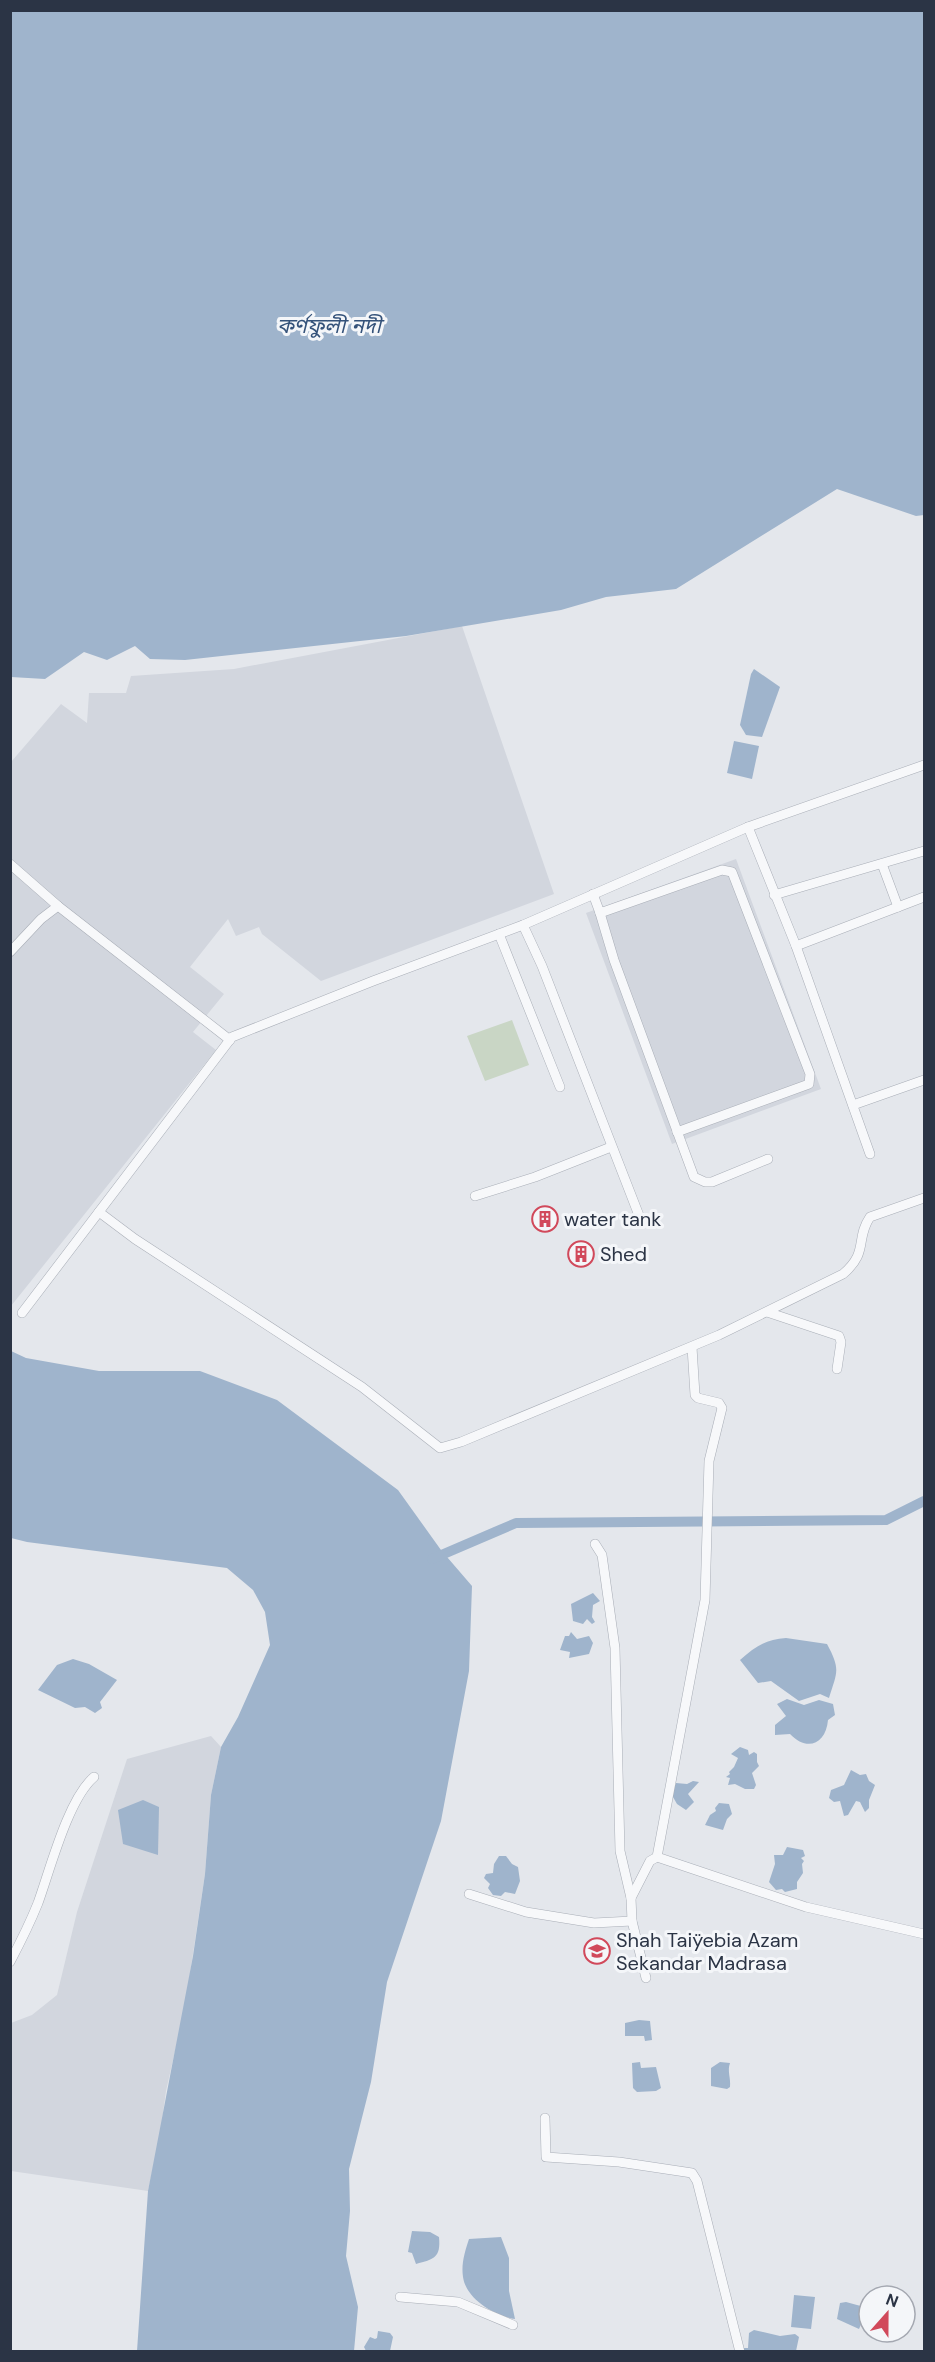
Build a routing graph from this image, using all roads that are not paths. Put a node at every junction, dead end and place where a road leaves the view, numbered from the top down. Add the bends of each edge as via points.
1 (924, 765) edge
2 (748, 827) junction
3 (924, 851) edge
4 (882, 864) junction
5 (12, 868) edge
6 (593, 894) junction
7 (774, 895) junction
8 (924, 897) edge
9 (58, 906) junction
10 (898, 907) junction
11 (600, 913) junction
12 (523, 925) junction
13 (499, 934) junction
14 (796, 946) junction
15 (10, 952) edge
16 (230, 1040) junction
17 (924, 1080) edge
18 (560, 1087) dead end
19 (853, 1105) junction
20 (677, 1132) junction
21 (611, 1147) junction
22 (870, 1154) dead end
23 (768, 1159) dead end
24 (475, 1196) dead end
25 (924, 1198) edge
26 (99, 1212) junction
27 (640, 1218) dead end
28 (767, 1312) junction
29 (22, 1313) dead end
30 (692, 1347) junction
31 (837, 1369) dead end
32 (595, 1544) dead end
33 (94, 1777) dead end
34 (657, 1857) junction
35 (469, 1894) dead end
36 (631, 1898) junction
37 (632, 1921) junction
38 (924, 1934) edge
39 (10, 1962) edge
40 (646, 1978) dead end
41 (545, 2118) dead end
42 (400, 2297) dead end
43 (513, 2325) dead end
44 (740, 2352) edge

1 - 2 street
2 - 6 street
2 - 7 street
3 - 4 street
4 - 7 street
4 - 10 street
5 - 9 street
6 - 11 street
6 - 12 street
7 - 14 street
8 - 10 street
9 - 15 street via 40,919
9 - 16 street
10 - 14 street
11 - 20 street
11 - 20 street via 722,870 732,872 810,1074 809,1084
12 - 13 street
12 - 21 street
13 - 16 street
13 - 18 street
14 - 19 street
16 - 26 street
17 - 19 street
19 - 22 street
20 - 23 street via 694,1177 705,1182
21 - 24 street
21 - 27 street
25 - 28 street via 870,1217 857,1261 850,1268
26 - 29 street
26 - 30 street via 362,1387 440,1448
28 - 30 street
28 - 31 street via 839,1336
30 - 34 street via 695,1395 719,1403 722,1408 709,1461 705,1600
32 - 36 street via 602,1555 615,1648 620,1851
33 - 39 street via 76,1801 37,1906
34 - 36 street via 650,1861
34 - 38 street via 806,1907
35 - 37 street via 526,1912 594,1923
36 - 37 street
37 - 40 street
41 - 44 street via 546,2157 692,2173
42 - 43 street via 458,2302

